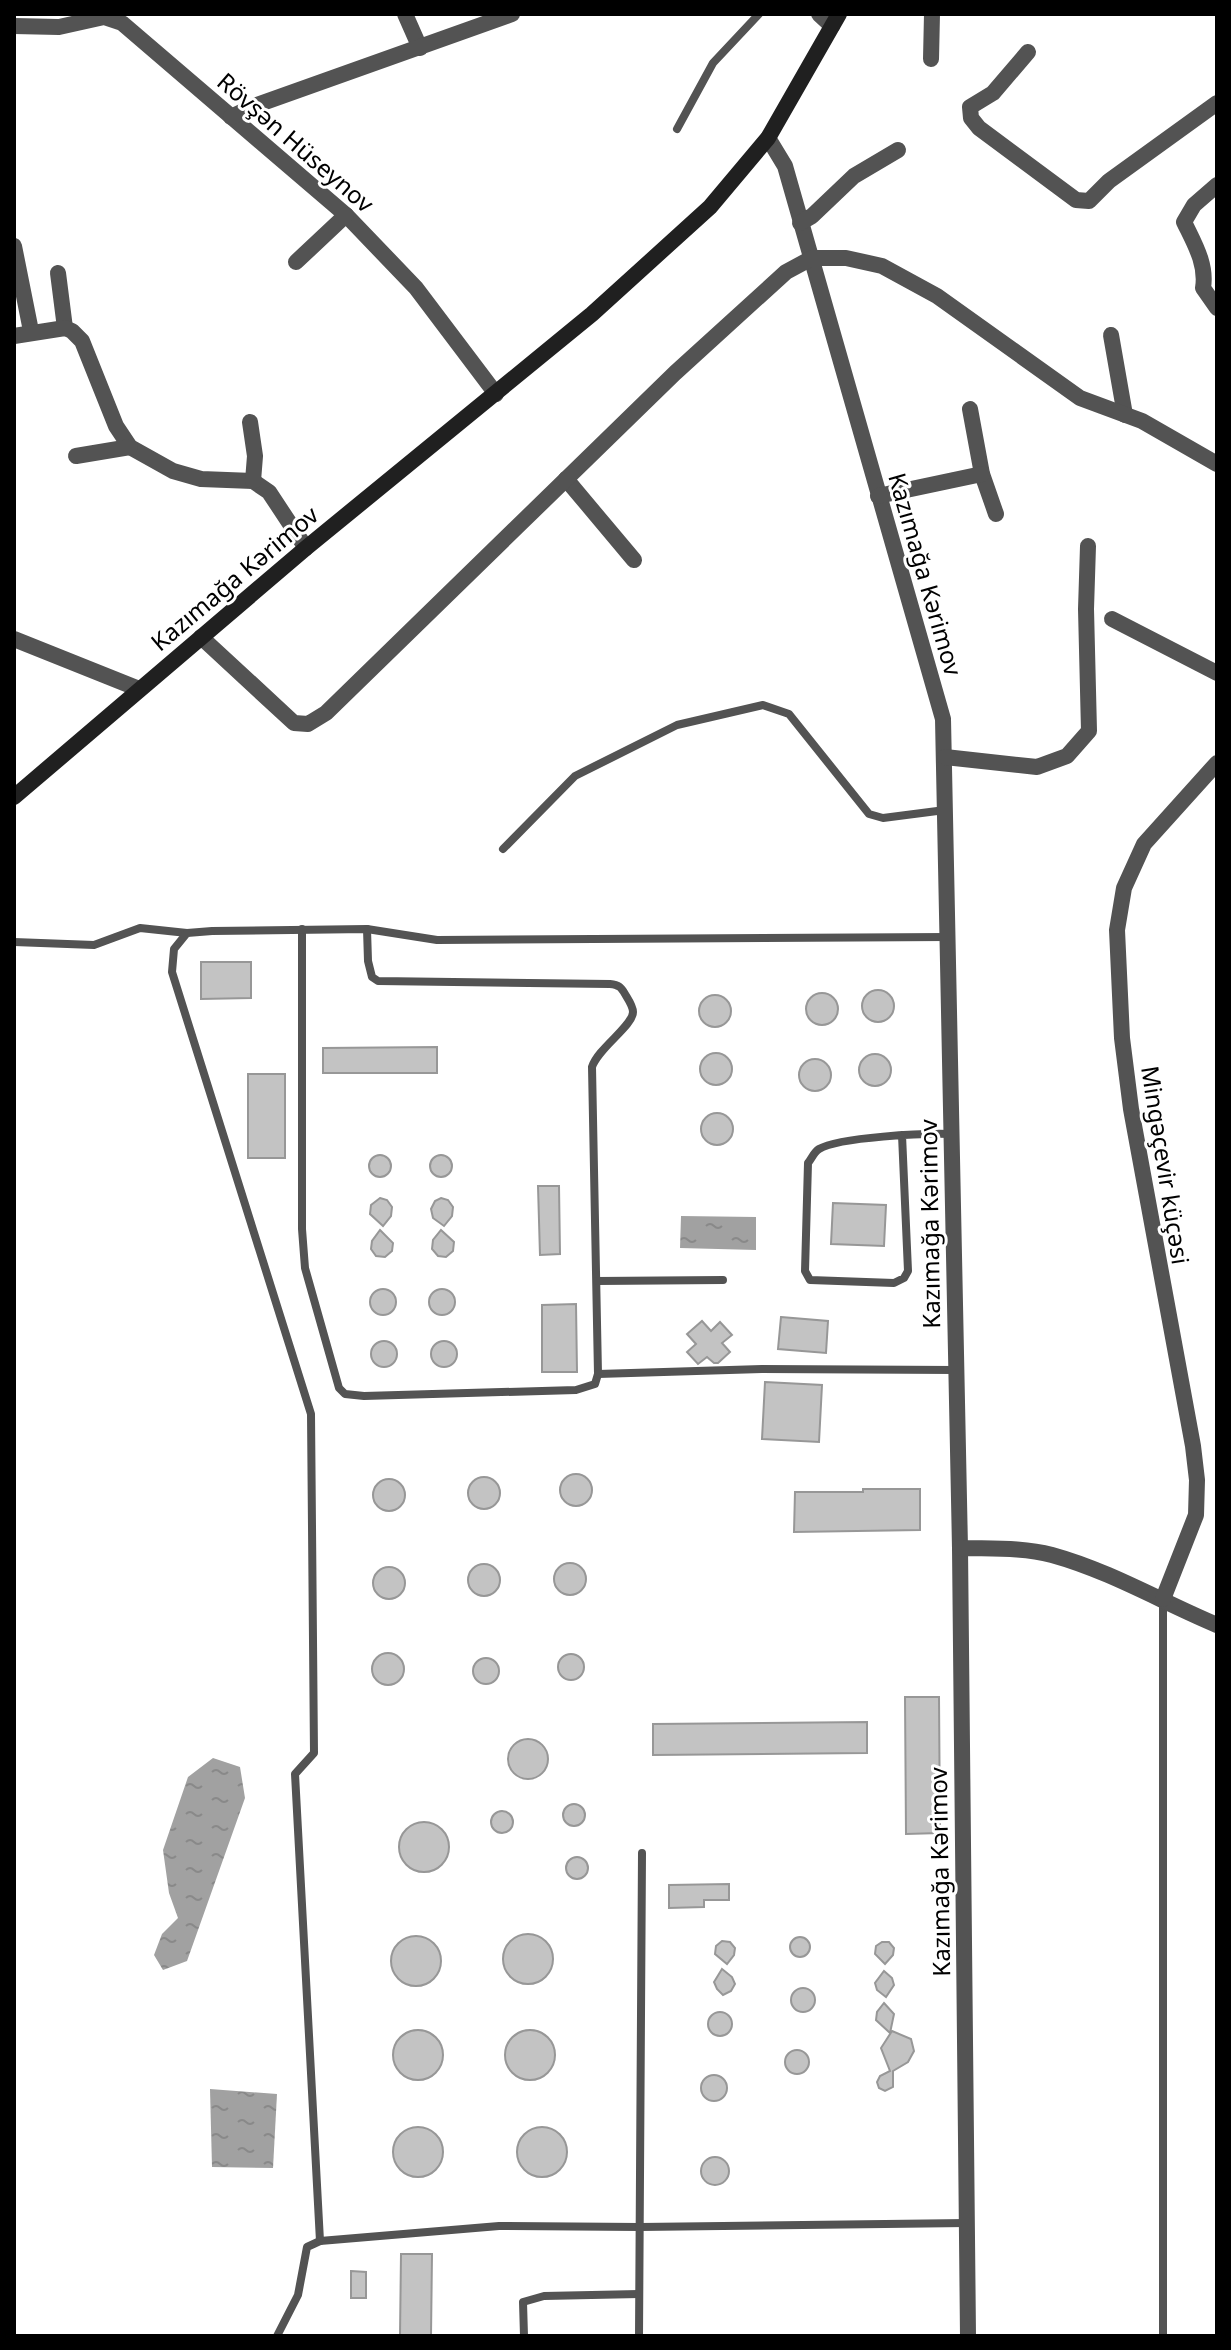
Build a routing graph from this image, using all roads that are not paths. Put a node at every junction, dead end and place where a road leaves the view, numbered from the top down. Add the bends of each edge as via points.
1 (405, 14) edge
2 (512, 14) edge
3 (759, 14) edge
4 (819, 14) edge
5 (932, 14) edge
6 (836, 20) edge
7 (14, 26) edge
8 (420, 48) junction
9 (1028, 52) dead end
10 (931, 59) dead end
11 (1217, 103) edge
12 (231, 117) junction
13 (677, 129) dead end
14 (768, 138) junction
15 (898, 150) dead end
16 (1217, 185) edge
17 (346, 215) junction
18 (800, 223) junction
19 (14, 246) edge
20 (812, 258) junction
21 (296, 262) dead end
22 (1211, 271) edge
23 (58, 273) dead end
24 (1217, 308) edge
25 (65, 328) junction
26 (31, 331) junction
27 (1111, 335) dead end
28 (14, 336) edge
29 (496, 394) junction
30 (970, 409) dead end
31 (1125, 415) junction
32 (250, 422) dead end
33 (130, 447) junction
34 (76, 456) dead end
35 (1217, 464) edge
36 (982, 474) junction
37 (566, 479) junction
38 (253, 481) junction
39 (878, 496) junction
40 (996, 514) dead end
41 (1088, 546) dead end
42 (306, 548) junction
43 (634, 560) dead end
44 (1112, 619) dead end
45 (201, 637) junction
46 (14, 639) edge
47 (1217, 673) edge
48 (139, 689) junction
49 (945, 757) junction
50 (1217, 763) edge
51 (14, 797) edge
52 (946, 810) junction
53 (503, 849) dead end
54 (302, 929) junction
55 (367, 929) junction
56 (187, 933) junction
57 (948, 937) junction
58 (14, 942) edge
59 (952, 1134) junction
60 (902, 1135) junction
61 (723, 1280) dead end
62 (597, 1281) junction
63 (956, 1370) junction
64 (598, 1374) junction
65 (960, 1548) junction
66 (1163, 1599) junction
67 (1217, 1625) edge
68 (642, 1853) dead end
69 (967, 2223) junction
70 (640, 2227) junction
71 (320, 2241) junction
72 (639, 2294) junction
73 (277, 2336) edge
74 (524, 2336) edge
75 (639, 2336) edge
76 (968, 2336) edge
77 (1163, 2336) edge

1 - 8 street
2 - 8 street
3 - 13 lane via 713,63
4 - 6 street
5 - 10 street
6 - 14 street, Kazımağa Kərimov
7 - 12 street, Rövşən Hüseynov via 59,27 104,17 122,23
8 - 12 street
9 - 11 street via 993,93 970,107 971,118 1076,200 1089,201
12 - 17 street, Rövşən Hüseynov
14 - 18 street, Kazımağa Kərimov via 785,166
14 - 29 street, Kazımağa Kərimov via 710,207
15 - 18 street via 854,176
16 - 22 street via 1184,222
17 - 21 street
17 - 29 street, Rövşən Hüseynov via 416,288
18 - 20 street, Kazımağa Kərimov
19 - 26 street
20 - 31 street via 882,266 937,296 1080,398
20 - 37 street via 786,272
20 - 39 street, Kazımağa Kərimov
22 - 24 street via 1203,288
23 - 25 street
25 - 26 street
25 - 33 street via 82,341 116,426
26 - 28 street
27 - 31 street
29 - 42 street, Kazımağa Kərimov
30 - 36 street
31 - 35 street
32 - 38 street
33 - 34 street
33 - 38 street via 173,471 201,479
36 - 39 street
36 - 40 street
37 - 43 street
37 - 45 street via 326,713 308,724 294,723
38 - 42 street via 269,492
39 - 49 street, Kazımağa Kərimov via 943,719
41 - 49 street via 1089,731 1067,756 1037,767
42 - 45 street, Kazımağa Kərimov
44 - 47 street
45 - 48 street, Kazımağa Kərimov
46 - 48 street
48 - 51 street, Kazımağa Kərimov
49 - 52 street, Kazımağa Kərimov
50 - 66 street, Mingəçevir küçəsi via 1144,844 1124,888 1117,930 1131,1109 1197,1480 1196,1515
52 - 53 lane via 883,818 869,814 789,714 763,705 677,725 575,776
52 - 57 street, Kazımağa Kərimov
54 - 55 lane
54 - 56 lane
54 - 64 lane via 304,1255 339,1388 364,1396 576,1390 595,1384
55 - 57 lane via 437,940
55 - 62 lane via 368,961 378,981 610,984 623,990 631,1019 599,1051 592,1067
56 - 58 lane via 140,928 94,945
56 - 71 lane via 174,949 172,972 311,1414 314,1753 295,1774
57 - 59 street, Kazımağa Kərimov
59 - 60 lane
59 - 63 street, Kazımağa Kərimov
60 - 60 lane via 816,1150 808,1163 805,1271 810,1280 894,1283 904,1278 908,1271
61 - 62 lane
62 - 64 lane
63 - 64 lane
63 - 65 street, Kazımağa Kərimov
65 - 66 street via 1052,1555
65 - 69 street, Kazımağa Kərimov
66 - 67 street
66 - 77 lane
68 - 70 lane
69 - 70 lane
69 - 76 street, Kazımağa Kərimov
70 - 71 lane via 499,2226
70 - 72 lane
71 - 73 lane via 307,2247 298,2295
72 - 74 lane via 544,2296 523,2302
72 - 75 lane

